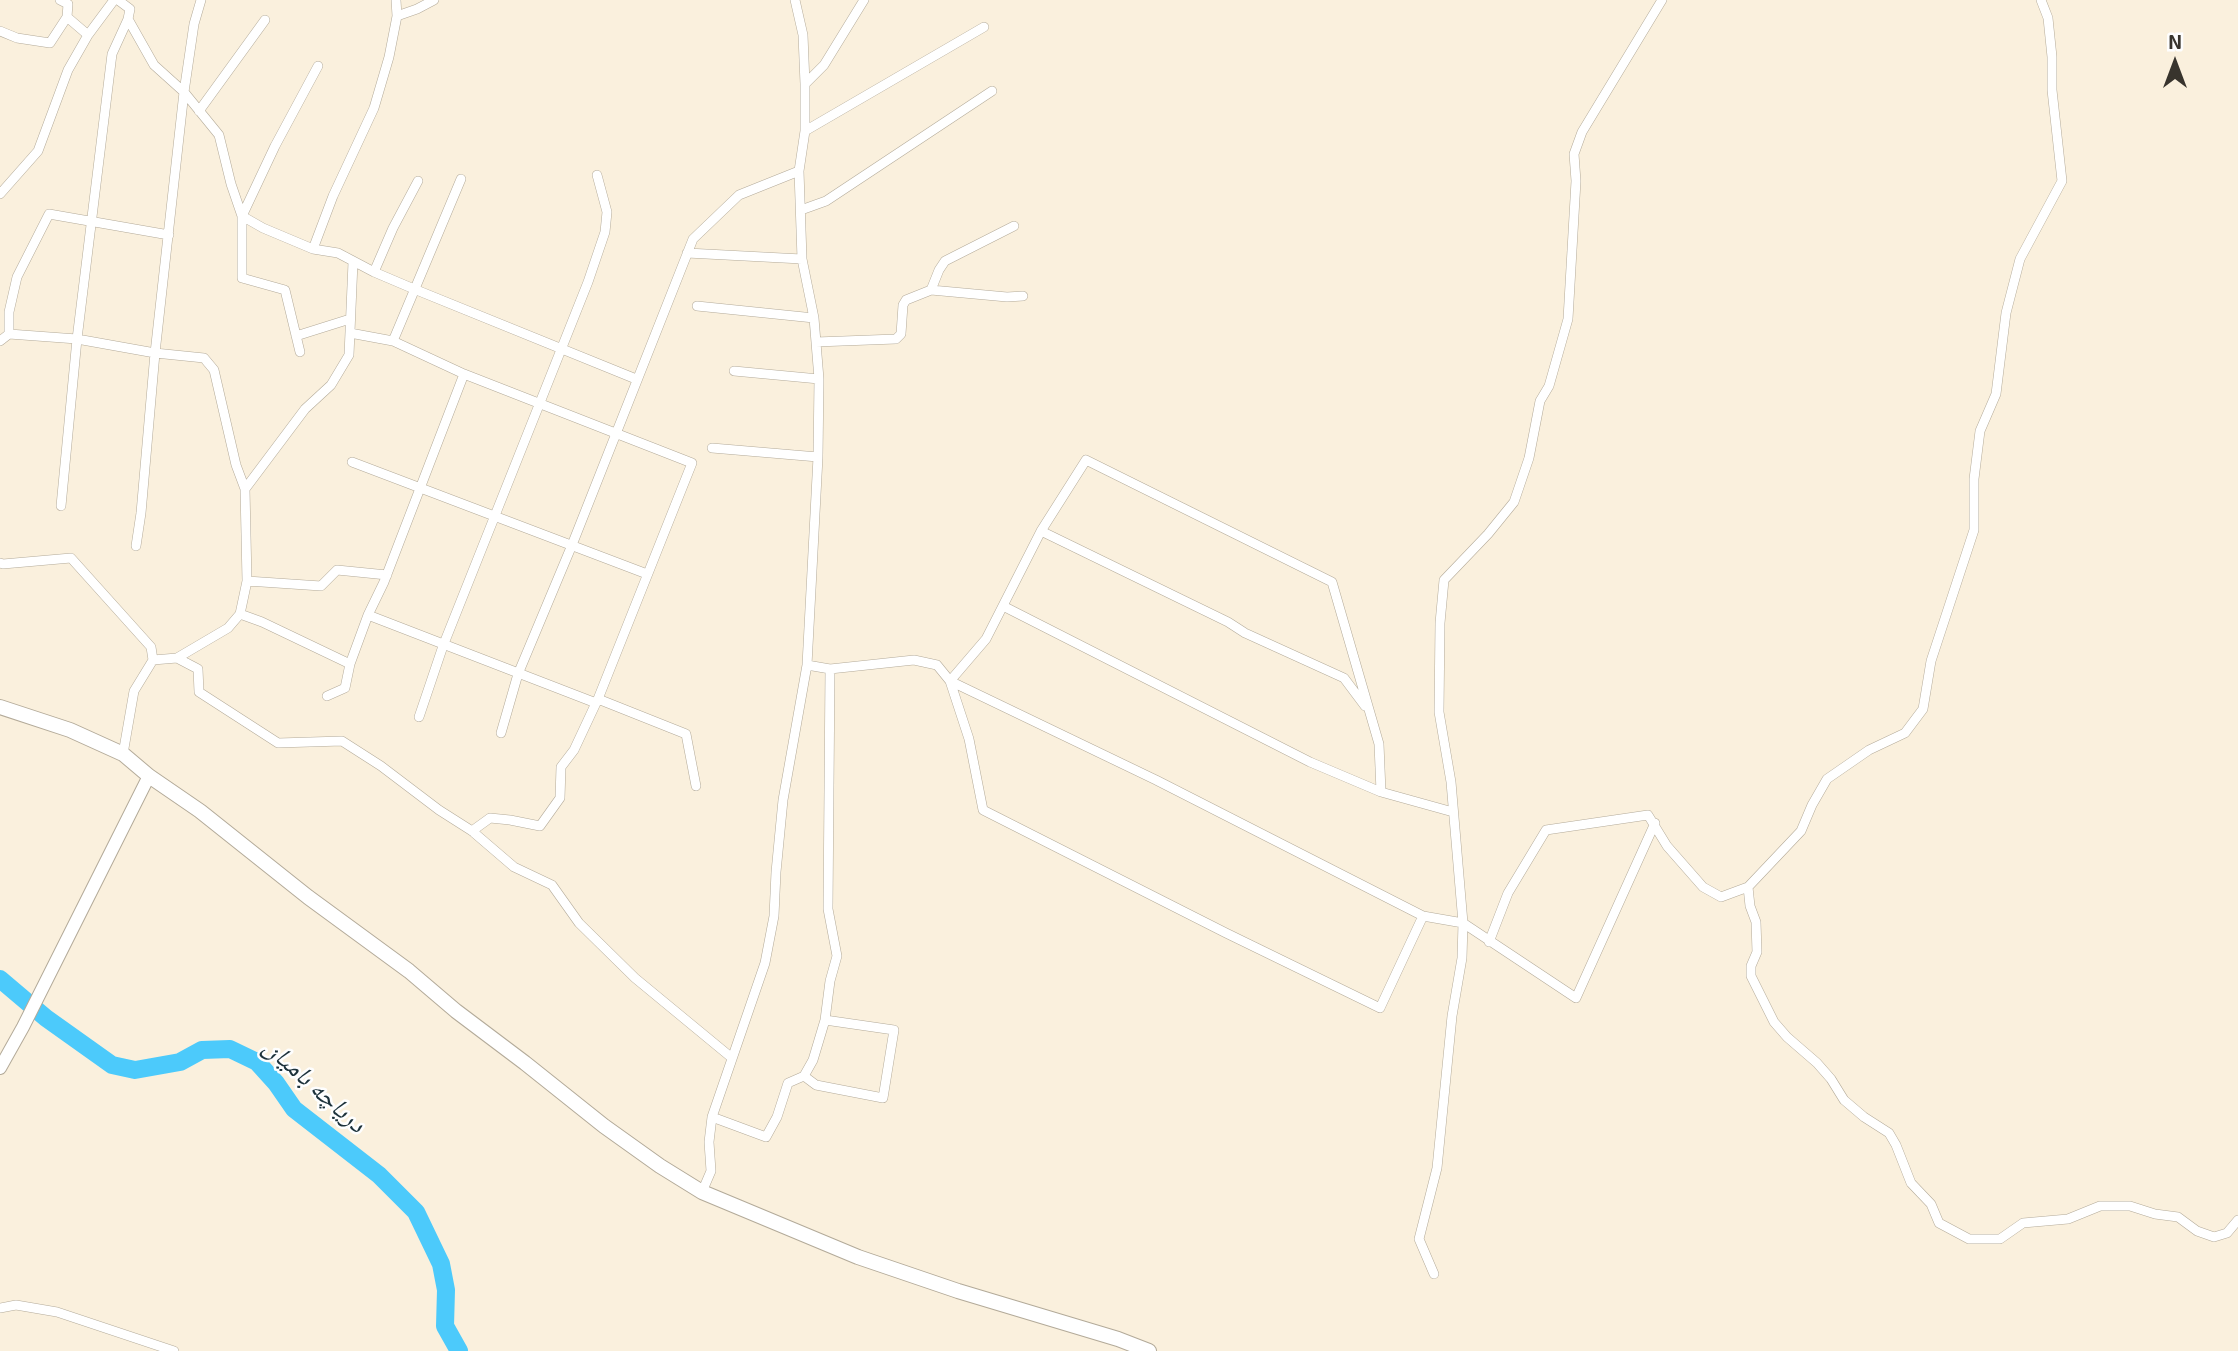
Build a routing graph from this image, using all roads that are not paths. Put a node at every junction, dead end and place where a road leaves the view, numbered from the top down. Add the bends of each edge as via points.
1 (116, 0) edge
2 (201, 0) edge
3 (396, 0) edge
4 (434, 0) edge
5 (795, 0) edge
6 (864, 0) edge
7 (1662, 0) edge
8 (2041, 0) edge
9 (66, 1) edge
10 (397, 16) junction
11 (67, 17) junction
12 (128, 19) junction
13 (265, 20) dead end
14 (984, 27) dead end
15 (0, 31) edge
16 (88, 35) junction
17 (317, 66) dead end
18 (805, 84) junction
19 (992, 91) dead end
20 (184, 92) junction
21 (199, 111) junction
22 (805, 131) junction
23 (799, 172) junction
24 (597, 175) dead end
25 (461, 178) dead end
26 (418, 181) dead end
27 (0, 194) edge
28 (801, 210) junction
29 (242, 216) junction
30 (90, 222) junction
31 (1014, 226) dead end
32 (169, 235) junction
33 (313, 249) junction
34 (687, 253) junction
35 (802, 259) junction
36 (353, 262) junction
37 (374, 272) junction
38 (414, 289) junction
39 (931, 290) junction
40 (1023, 296) dead end
41 (697, 306) dead end
42 (814, 318) junction
43 (350, 320) junction
44 (350, 333) junction
45 (9, 334) junction
46 (296, 337) junction
47 (77, 339) junction
48 (0, 341) edge
49 (393, 341) junction
50 (816, 342) junction
51 (560, 350) junction
52 (300, 352) dead end
53 (155, 353) junction
54 (734, 370) dead end
55 (464, 374) junction
56 (636, 379) junction
57 (819, 379) junction
58 (540, 404) junction
59 (617, 434) junction
60 (712, 448) dead end
61 (818, 457) junction
62 (352, 462) dead end
63 (421, 488) junction
64 (245, 489) junction
65 (61, 506) dead end
66 (495, 517) junction
67 (1041, 531) junction
68 (572, 545) junction
69 (136, 546) dead end
70 (0, 563) edge
71 (648, 574) junction
72 (387, 575) junction
73 (247, 581) junction
74 (1003, 606) junction
75 (240, 614) junction
76 (368, 615) junction
77 (443, 646) junction
78 (177, 658) junction
79 (153, 660) junction
80 (350, 664) junction
81 (807, 665) junction
82 (830, 669) junction
83 (518, 674) junction
84 (950, 681) junction
85 (327, 696) dead end
86 (597, 701) junction
87 (0, 707) edge
88 (1370, 714) junction
89 (419, 717) dead end
90 (501, 733) dead end
91 (123, 754) junction
92 (149, 776) junction
93 (696, 786) dead end
94 (1381, 792) junction
95 (1453, 812) junction
96 (1654, 823) junction
97 (472, 831) junction
98 (1748, 887) junction
99 (1423, 916) junction
100 (1463, 923) junction
101 (1489, 942) junction
102 (825, 1020) junction
103 (732, 1058) junction
104 (0, 1068) edge
105 (804, 1076) junction
106 (712, 1117) junction
107 (702, 1192) junction
108 (2238, 1220) edge
109 (1434, 1274) dead end
110 (0, 1308) edge
111 (174, 1351) edge
112 (1149, 1351) edge

1 - 12 street via 130,9
1 - 16 street
2 - 20 street
3 - 10 street
4 - 10 street
5 - 18 street via 803,35
6 - 18 street via 824,65
7 - 95 street via 1582,132 1574,155 1568,319 1549,386 1540,401 1529,458 1514,502 1444,580 1439,712
8 - 98 street via 2048,18 2062,181 2020,259 2006,313 1996,394 1980,431 1974,530 1931,661 1923,709 1905,733 1869,750 1827,779 1801,831
9 - 11 street
10 - 33 street via 374,108
11 - 15 street via 50,43
11 - 16 street
12 - 20 street via 154,65
12 - 30 street via 113,54
13 - 21 street
14 - 22 street
16 - 27 street via 68,70 38,151
17 - 29 street
18 - 22 street
19 - 28 street via 826,201
20 - 21 street
20 - 32 street
21 - 29 street via 219,135
22 - 23 street
23 - 28 street
23 - 34 street via 739,195 693,239
24 - 51 street via 607,212 605,232
25 - 38 street
26 - 37 street
28 - 35 street
29 - 33 street
29 - 46 street via 242,278 285,290
30 - 32 street
30 - 45 street via 49,214 17,278
30 - 47 street
31 - 39 street via 945,261
32 - 53 street
33 - 36 street via 338,253
34 - 35 street
34 - 56 street
35 - 42 street
36 - 37 street
36 - 43 street
37 - 38 street
38 - 49 street
38 - 51 street
39 - 40 street
39 - 50 street via 906,300 901,334 896,339
41 - 42 street
42 - 50 street
43 - 44 street
43 - 46 street
44 - 49 street
44 - 64 street via 349,355 331,385 305,409
45 - 47 street
45 - 48 street
46 - 52 street
47 - 53 street
47 - 65 street
49 - 55 street
50 - 57 street
51 - 56 street
51 - 58 street
53 - 64 street via 204,358 214,370
53 - 69 street
54 - 57 street
55 - 58 street
55 - 63 street
56 - 59 street
57 - 61 street
58 - 59 street
58 - 66 street
59 - 68 street
59 - 71 street via 692,463
60 - 61 street
61 - 81 street
62 - 63 street
63 - 66 street
63 - 72 street
64 - 73 street
66 - 68 street
66 - 77 street
67 - 74 street
67 - 88 street via 1345,678
67 - 88 street via 1086,460 1332,582
68 - 71 street
68 - 83 street
70 - 79 street via 71,558 151,648
71 - 86 street
72 - 73 street via 337,570 321,586
72 - 76 street
73 - 75 street
74 - 84 street via 986,639
74 - 94 street via 1310,762
75 - 78 street via 228,628
75 - 80 street
76 - 77 street
76 - 80 street
77 - 83 street
77 - 89 street
78 - 79 street
78 - 97 street via 198,669 199,692 278,743 342,741
79 - 91 street via 134,691
80 - 85 street via 345,688
81 - 82 street
81 - 103 street via 783,800 774,916 765,963
82 - 84 street via 914,660 937,665
82 - 102 street via 828,909 836,956
83 - 86 street
83 - 90 street
84 - 99 street
84 - 99 street via 983,810 1226,933 1380,1008
86 - 93 street via 686,734
86 - 97 street via 561,767 560,798 540,827 490,818
87 - 91 main road via 70,730
88 - 94 street via 1379,744
91 - 92 main road
92 - 104 main road
92 - 107 main road via 409,971 604,1126
94 - 95 street
95 - 100 street
96 - 98 street via 1667,846 1703,887 1721,897
96 - 101 street via 1648,815 1546,830 1507,894
96 - 101 street via 1576,998
97 - 103 street via 514,867 552,886 579,923 635,978
98 - 108 street via 1756,922 1757,952 1751,976 1774,1022 1817,1063 1844,1100 1889,1133 1911,1183 1931,1204 1939,1223 1969,1239 2000,1239 2023,1223 2068,1219 2100,1206 2130,1206 2178,1217 2214,1237 2227,1234
99 - 100 street
100 - 101 street
100 - 109 street via 1437,1168 1419,1239
102 - 105 street
102 - 105 street via 894,1030 883,1098 816,1084
103 - 106 street
105 - 106 street via 788,1083 766,1137
106 - 107 street via 710,1171
107 - 112 main road via 858,1257
110 - 111 street via 16,1305 57,1312

